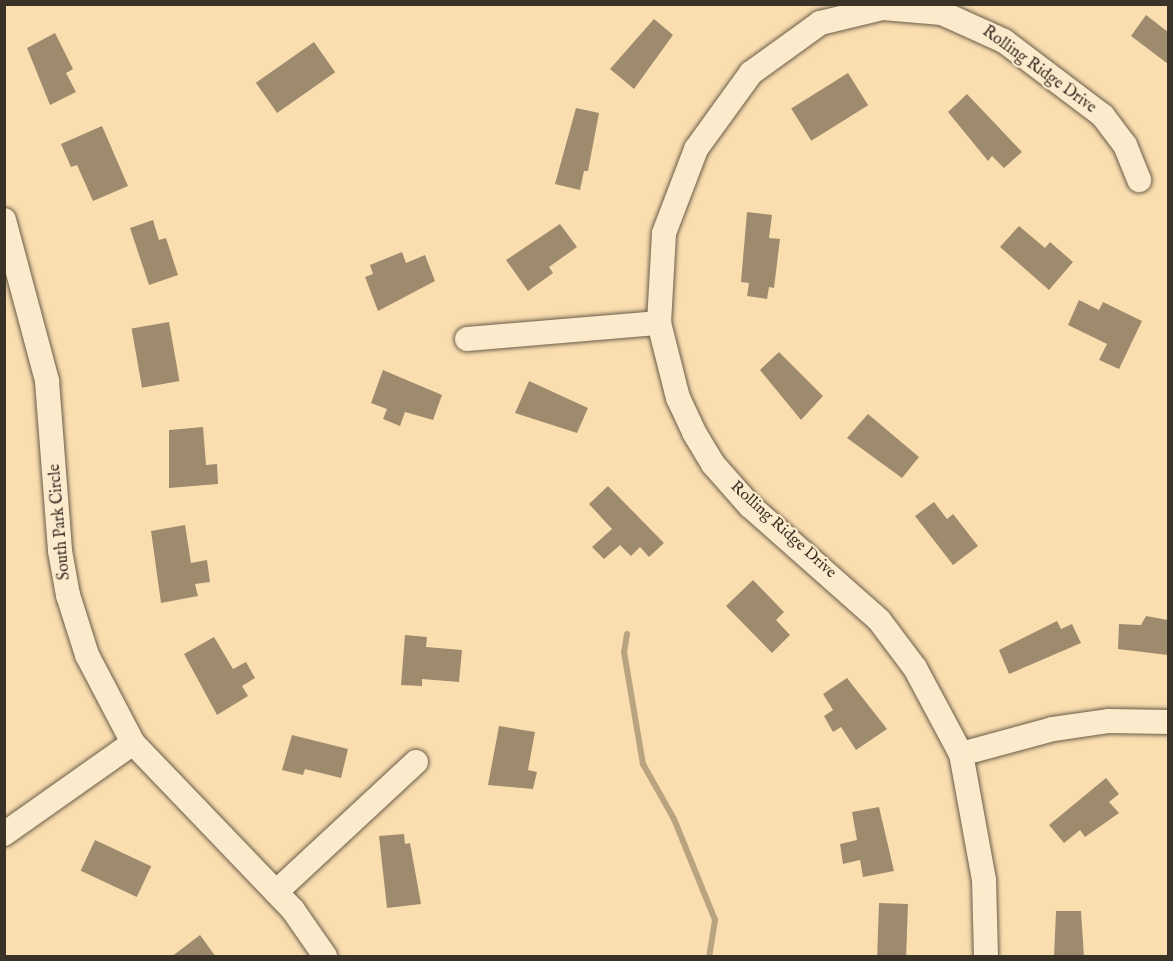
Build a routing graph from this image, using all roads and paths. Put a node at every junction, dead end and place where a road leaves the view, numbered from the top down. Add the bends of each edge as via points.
1 (1139, 180) dead end
2 (4, 220) edge
3 (659, 323) junction
4 (467, 339) dead end
5 (1168, 722) edge
6 (133, 743) junction
7 (961, 754) junction
8 (416, 762) dead end
9 (4, 834) edge
10 (276, 892) junction
11 (325, 957) edge
12 (986, 957) edge

1 - 3 street, Rolling Ridge Drive via 1125,145 1103,116 981,28 942,13 902,8 842,15 820,23 765,60 725,103 696,149 664,233
2 - 6 street, South Park Circle via 47,381 68,595 87,655
3 - 4 street
3 - 7 street, Rolling Ridge Drive via 678,398 714,464 750,506 879,620 915,668
5 - 7 street via 1098,722
6 - 9 street
6 - 10 street, South Park Circle
7 - 12 street, Rolling Ridge Drive via 981,856
8 - 10 street
10 - 11 street, South Park Circle

